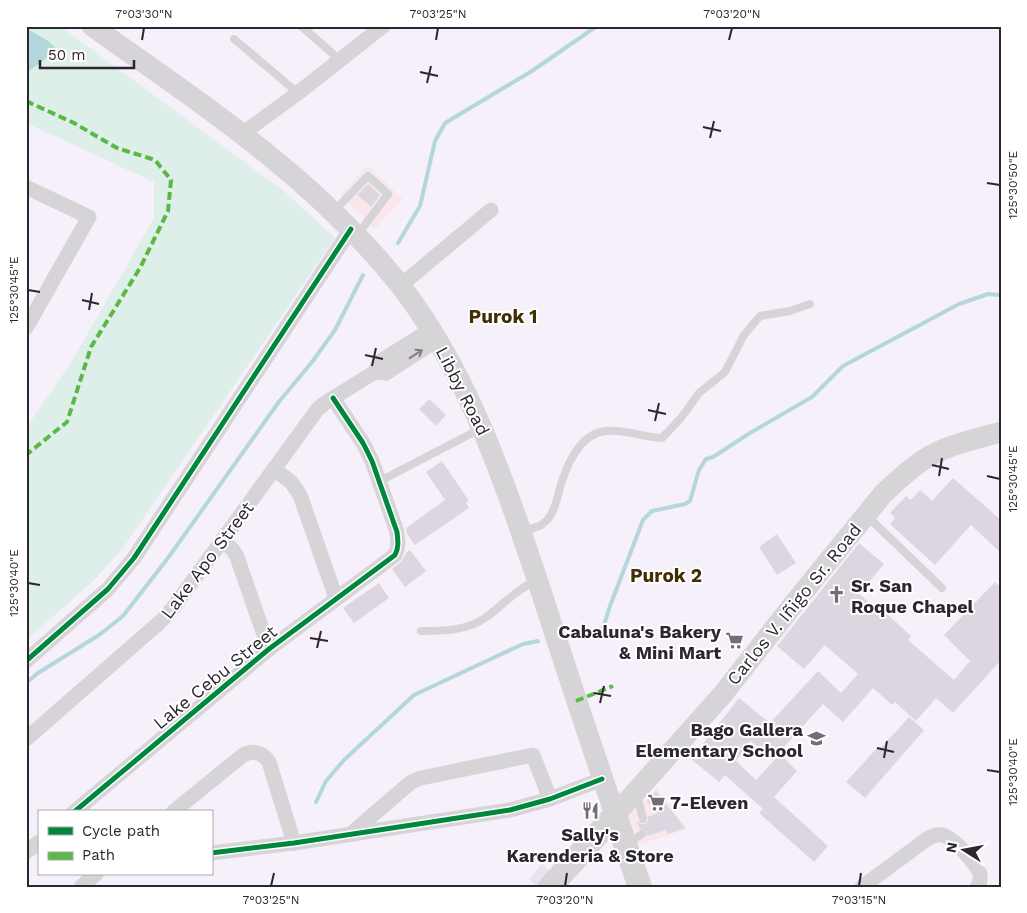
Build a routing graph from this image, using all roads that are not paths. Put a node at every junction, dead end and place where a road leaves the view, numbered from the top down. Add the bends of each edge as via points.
1 (300, 26) edge
2 (383, 26) edge
3 (97, 28) edge
4 (234, 39) dead end
5 (340, 60) junction
6 (298, 93) junction
7 (242, 134) junction
8 (26, 187) edge
9 (491, 210) dead end
10 (333, 212) junction
11 (354, 232) junction
12 (400, 286) junction
13 (810, 304) dead end
14 (26, 328) edge
15 (434, 335) junction
16 (333, 398) junction
17 (482, 428) junction
18 (1001, 432) edge
19 (274, 468) junction
20 (380, 481) junction
21 (866, 514) junction
22 (521, 532) junction
23 (222, 540) junction
24 (537, 580) junction
25 (942, 588) dead end
26 (336, 598) junction
27 (421, 631) dead end
28 (269, 649) junction
29 (26, 661) edge
30 (26, 738) edge
31 (602, 779) junction
32 (636, 792) junction
33 (550, 799) junction
34 (76, 810) edge
35 (175, 810) edge
36 (615, 816) junction
37 (643, 819) dead end
38 (351, 834) junction
39 (38, 843) edge
40 (294, 843) junction
41 (26, 852) edge
42 (212, 853) edge
43 (550, 887) edge
44 (640, 887) edge
45 (862, 887) edge
46 (978, 887) edge

1 - 5 lane
2 - 5 street
3 - 7 main road, Libby Road
4 - 6 lane
5 - 6 street
6 - 7 street
7 - 10 main road, Libby Road via 306,185
8 - 14 street via 89,217
9 - 12 street
10 - 11 main road, Libby Road
10 - 11 lane via 368,176 388,194
11 - 12 main road, Libby Road
11 - 29 street via 134,558 108,589
12 - 15 main road, Libby Road
13 - 22 lane via 790,312 760,316 744,335 725,372 699,393 682,418 662,438 603,431 585,438 571,458 552,513 541,525
15 - 16 street, Lake Apo Street via 386,373 375,372
15 - 17 main road, Libby Road
16 - 19 street, Lake Apo Street via 318,410
16 - 20 street via 363,443
17 - 20 lane
17 - 22 main road, Libby Road
18 - 21 main road, Carlos V. Iñigo Sr. Road via 928,457 899,479
19 - 23 street, Lake Apo Street
19 - 26 street via 291,482 300,495
20 - 26 street, Lake Cebu Street via 398,548 388,561
21 - 25 lane
21 - 32 main road, Carlos V. Iñigo Sr. Road via 723,694
22 - 24 main road, Libby Road
23 - 28 street via 234,550
23 - 30 street, Lake Apo Street via 160,622
24 - 27 lane via 516,591 474,624 441,631
24 - 31 main road, Libby Road
26 - 28 street, Lake Cebu Street
28 - 34 street, Lake Cebu Street
31 - 33 street
31 - 36 main road, Libby Road
32 - 36 main road, Carlos V. Iñigo Sr. Road
32 - 37 lane
33 - 38 street via 510,810
33 - 38 street via 533,755 412,782
35 - 40 street via 243,755 258,752 269,762
36 - 43 main road
36 - 44 main road, Libby Road via 634,840
38 - 40 street
39 - 41 street
40 - 42 street
45 - 46 street via 927,839 942,834 956,843 979,871

